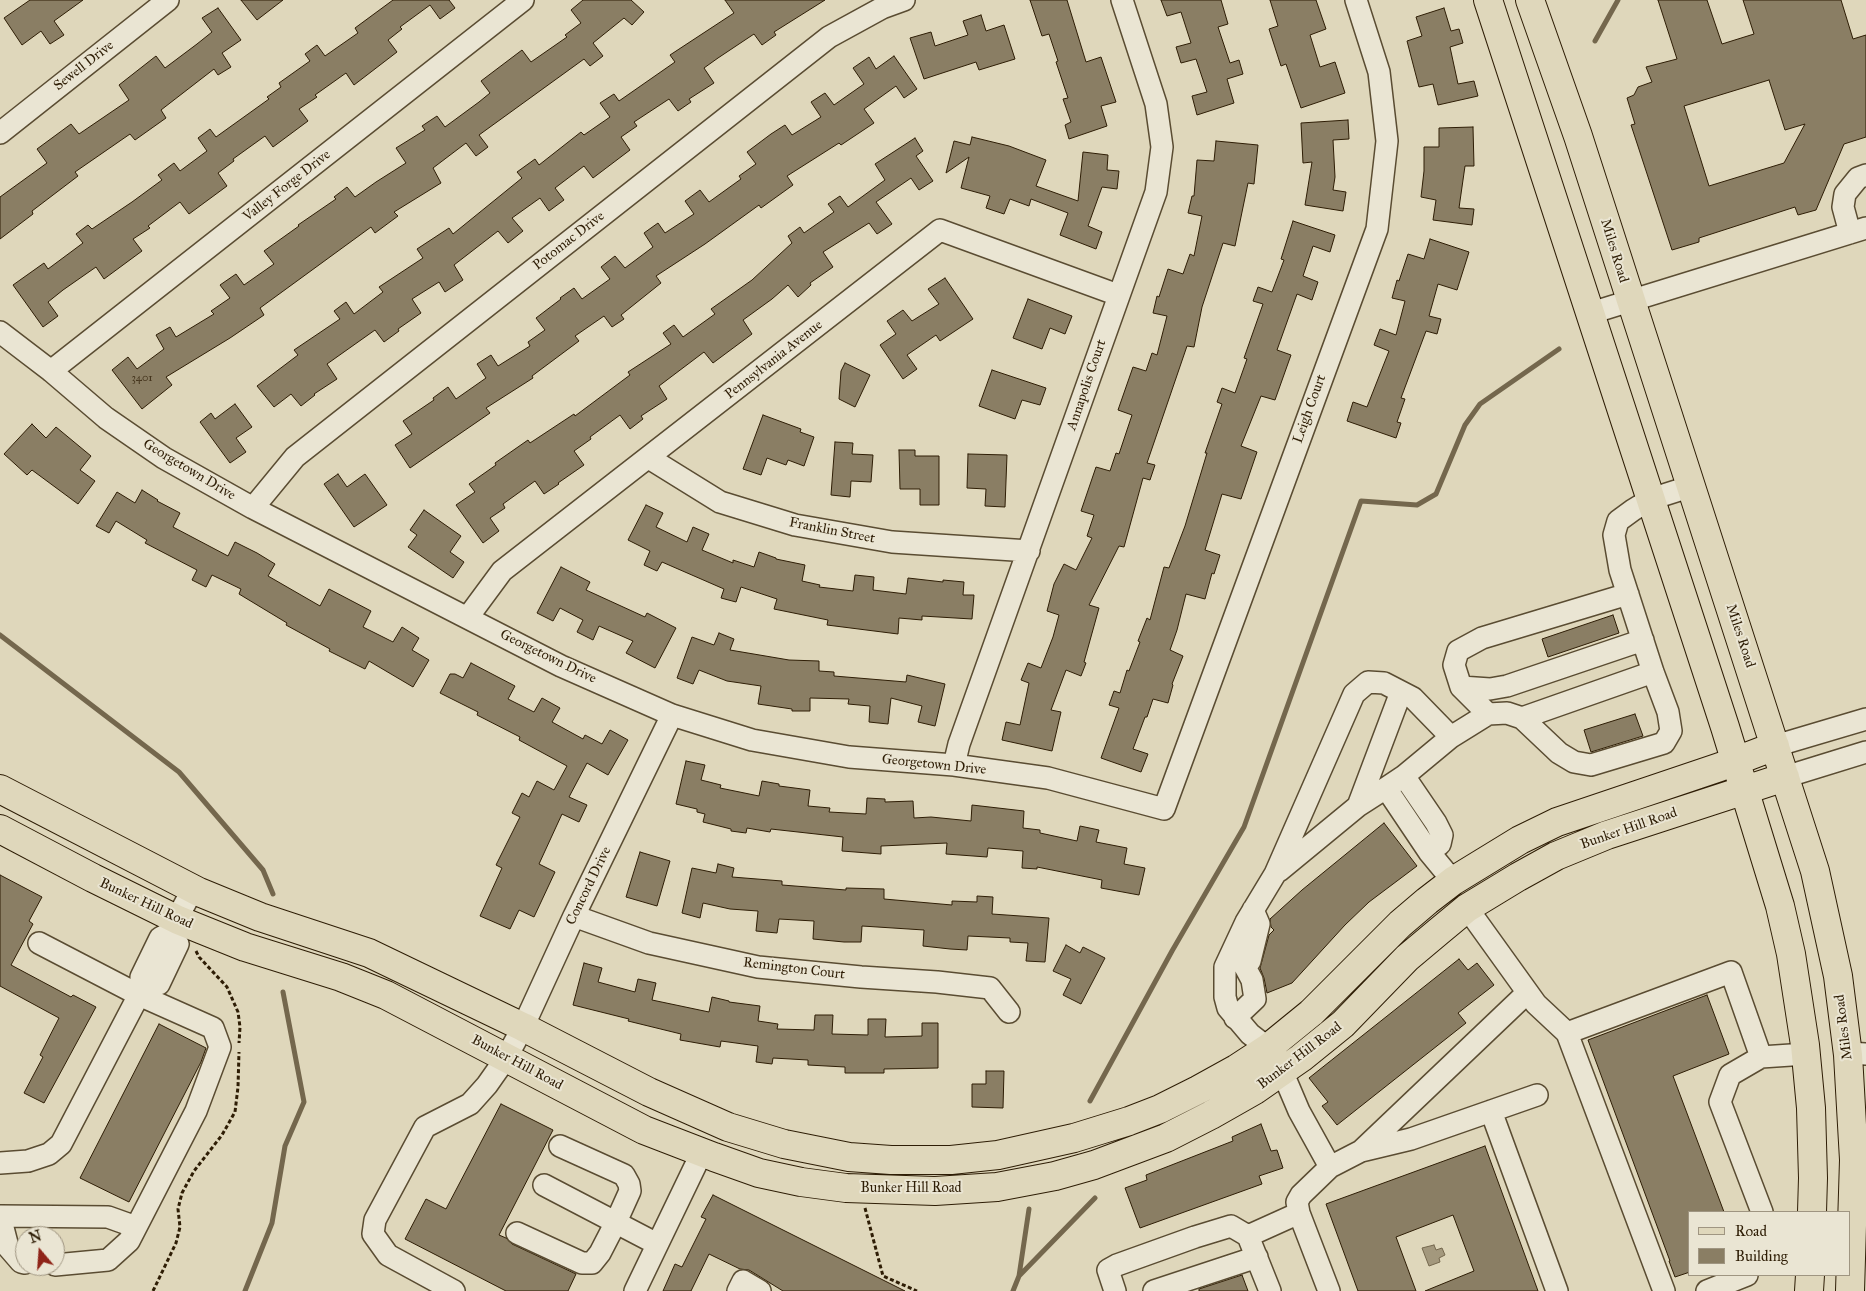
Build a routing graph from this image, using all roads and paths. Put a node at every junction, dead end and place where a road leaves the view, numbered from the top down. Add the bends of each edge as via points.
1 (168, 0) edge
2 (523, 0) edge
3 (904, 0) edge
4 (1122, 0) edge
5 (1356, 0) edge
6 (1488, 0) edge
7 (1530, 0) edge
8 (0, 133) edge
9 (1866, 175) edge
10 (1858, 231) edge
11 (1118, 295) junction
12 (1630, 300) junction
13 (1591, 314) junction
14 (0, 332) edge
15 (50, 370) junction
16 (649, 458) junction
17 (1692, 486) junction
18 (1651, 499) junction
19 (253, 508) junction
20 (1029, 551) junction
21 (1628, 594) junction
22 (468, 617) junction
23 (1642, 640) junction
24 (1653, 672) junction
25 (1461, 687) junction
26 (1401, 692) junction
27 (1488, 714) junction
28 (672, 715) junction
29 (1522, 718) junction
30 (1866, 720) edge
31 (1451, 736) junction
32 (1775, 746) junction
33 (1866, 752) edge
34 (1735, 761) junction
35 (954, 765) junction
36 (1404, 776) junction
37 (1785, 777) junction
38 (1386, 788) junction
39 (0, 789) edge
40 (1744, 791) junction
41 (1358, 806) junction
42 (1164, 809) joint
43 (0, 829) edge
44 (1429, 852) junction
45 (1275, 874) junction
46 (1452, 882) junction
47 (193, 889) junction
48 (1467, 908) junction
49 (1253, 910) junction
50 (574, 916) junction
51 (173, 926) junction
52 (39, 943) dead end
53 (140, 992) junction
54 (1528, 993) junction
55 (1009, 1012) dead end
56 (1235, 1018) junction
57 (523, 1028) junction
58 (1567, 1033) junction
59 (1268, 1048) junction
60 (1806, 1054) junction
61 (1854, 1054) edge
62 (1761, 1057) junction
63 (506, 1058) junction
64 (1282, 1071) junction
65 (1537, 1095) dead end
66 (1491, 1111) junction
67 (560, 1146) dead end
68 (1361, 1151) junction
69 (702, 1152) junction
70 (0, 1163) edge
71 (1330, 1167) junction
72 (544, 1185) dead end
73 (865, 1202) dead end
74 (1762, 1211) edge
75 (1812, 1211) edge
76 (1299, 1213) junction
77 (1, 1216) edge
78 (616, 1222) junction
79 (136, 1228) junction
80 (517, 1233) dead end
81 (1248, 1236) junction
82 (657, 1244) junction
83 (1852, 1248) junction
84 (15, 1254) edge
85 (1257, 1257) junction
86 (65, 1264) edge
87 (1851, 1270) edge
88 (1866, 1272) edge
89 (1744, 1276) edge
90 (1810, 1276) edge
91 (1851, 1276) edge
92 (454, 1291) edge
93 (635, 1291) edge
94 (738, 1291) edge
95 (760, 1291) edge
96 (917, 1291) edge
97 (1115, 1291) edge
98 (1154, 1291) edge
99 (1270, 1291) edge
100 (1328, 1291) edge
101 (1557, 1291) edge
102 (1664, 1291) edge
103 (1707, 1291) edge
104 (1809, 1291) edge
105 (1850, 1291) edge

1 - 8 street, Sewell Drive
2 - 15 street, Valley Forge Drive via 72,356
3 - 19 street, Potomac Drive via 830,36 295,457
4 - 11 street, Annapolis Court via 1156,104 1162,147 1156,192
5 - 42 street, Leigh Court via 1379,72 1387,141 1377,229
6 - 13 main road
7 - 12 main road, Miles Road via 1578,136
9 - 10 street via 1858,178 1845,194 1843,207
10 - 12 street
11 - 16 street, Pennsylvania Avenue via 940,230
11 - 20 street, Annapolis Court
12 - 13 street
12 - 17 main road, Miles Road
13 - 18 main road
14 - 15 street, Georgetown Drive
15 - 19 street, Georgetown Drive via 106,418 164,458
16 - 20 street, Franklin Street via 720,502 795,525 892,542
16 - 22 street, Pennsylvania Avenue via 502,571
17 - 18 street
17 - 32 main road, Miles Road
18 - 21 street via 1618,520 1614,535
18 - 34 main road
19 - 22 street, Georgetown Drive
20 - 35 street, Annapolis Court
21 - 23 street
21 - 25 street via 1482,638 1458,651 1454,665
22 - 28 street, Georgetown Drive via 561,666
23 - 24 street
23 - 25 street via 1507,686 1490,689
24 - 29 street
24 - 29 street via 1668,712 1671,731 1664,743 1591,765 1574,762 1559,753
25 - 27 street
26 - 31 street via 1413,698
26 - 41 street
26 - 45 street via 1384,683 1368,682 1354,694
27 - 29 street via 1507,713
27 - 31 street
28 - 35 street, Georgetown Drive via 762,742 849,757
28 - 50 street, Concord Drive
30 - 32 street
31 - 36 street
32 - 34 main road, Bunker Hill Road
32 - 37 main road, Miles Road
33 - 37 street
34 - 40 main road
34 - 46 main road, Bunker Hill Road via 1557,822 1520,840
35 - 42 street, Georgetown Drive via 1048,778
36 - 38 street
36 - 44 street via 1442,835 1440,844
37 - 40 main road, Bunker Hill Road
37 - 61 main road, Miles Road via 1815,871
38 - 41 street
38 - 44 street
39 - 47 main road, Bunker Hill Road
40 - 48 main road, Bunker Hill Road via 1607,835 1556,856
40 - 60 main road via 1780,906 1793,964
41 - 45 street
43 - 51 main road, Bunker Hill Road via 93,878
44 - 46 street
45 - 49 street
46 - 48 main road
46 - 59 main road, Bunker Hill Road via 1400,924 1311,1013
47 - 51 street
47 - 57 main road, Bunker Hill Road via 260,917 369,953
48 - 54 street
48 - 64 main road, Bunker Hill Road via 1407,958 1343,1024
49 - 56 street via 1225,967 1225,998
49 - 56 street via 1258,924 1250,961 1245,967 1252,980 1255,999
50 - 55 street, Remington Court via 649,943 758,967 990,988
50 - 57 street, Concord Drive
51 - 53 street via 160,938 141,976
51 - 63 main road, Bunker Hill Road via 340,977 386,995
52 - 53 street
53 - 70 street via 61,1144 49,1154 28,1161
53 - 79 street via 213,1028 220,1047 196,1111
54 - 58 street
54 - 68 street
56 - 59 street
57 - 59 main road, Bunker Hill Road via 649,1092 728,1126 822,1153 891,1160 951,1160 998,1155 1074,1138 1160,1109 1206,1086
57 - 63 street, Concord Drive
58 - 62 street via 1731,972
58 - 102 street
59 - 64 main road
60 - 61 main road
60 - 62 street
60 - 75 main road via 1812,1125
61 - 83 main road, Miles Road
62 - 74 street via 1730,1075 1720,1102
63 - 69 main road, Bunker Hill Road via 644,1130
63 - 92 street, Concord Drive via 470,1104 425,1127 375,1220 373,1234 388,1255
64 - 69 main road, Bunker Hill Road via 1255,1090 1166,1138 1055,1176 997,1187 935,1191 846,1188 758,1173
64 - 71 street via 1299,1112
65 - 66 street
66 - 68 street via 1411,1139
66 - 101 street
67 - 78 street via 624,1175 630,1191
68 - 71 street
69 - 82 street
71 - 76 street via 1300,1195
72 - 78 street
73 - 96 path via 884,1276
76 - 81 street
76 - 100 street
77 - 79 street via 108,1217
77 - 84 street via 8,1247
78 - 80 street via 592,1263 582,1263
78 - 82 street
79 - 86 street via 128,1241 108,1260
81 - 85 street
81 - 97 street via 1231,1226 1117,1265 1108,1270
82 - 93 street
83 - 87 main road, Miles Road
83 - 88 main road
85 - 98 street
85 - 99 street
89 - 103 street
90 - 104 main road
91 - 105 main road, Miles Road
94 - 95 street via 743,1282

